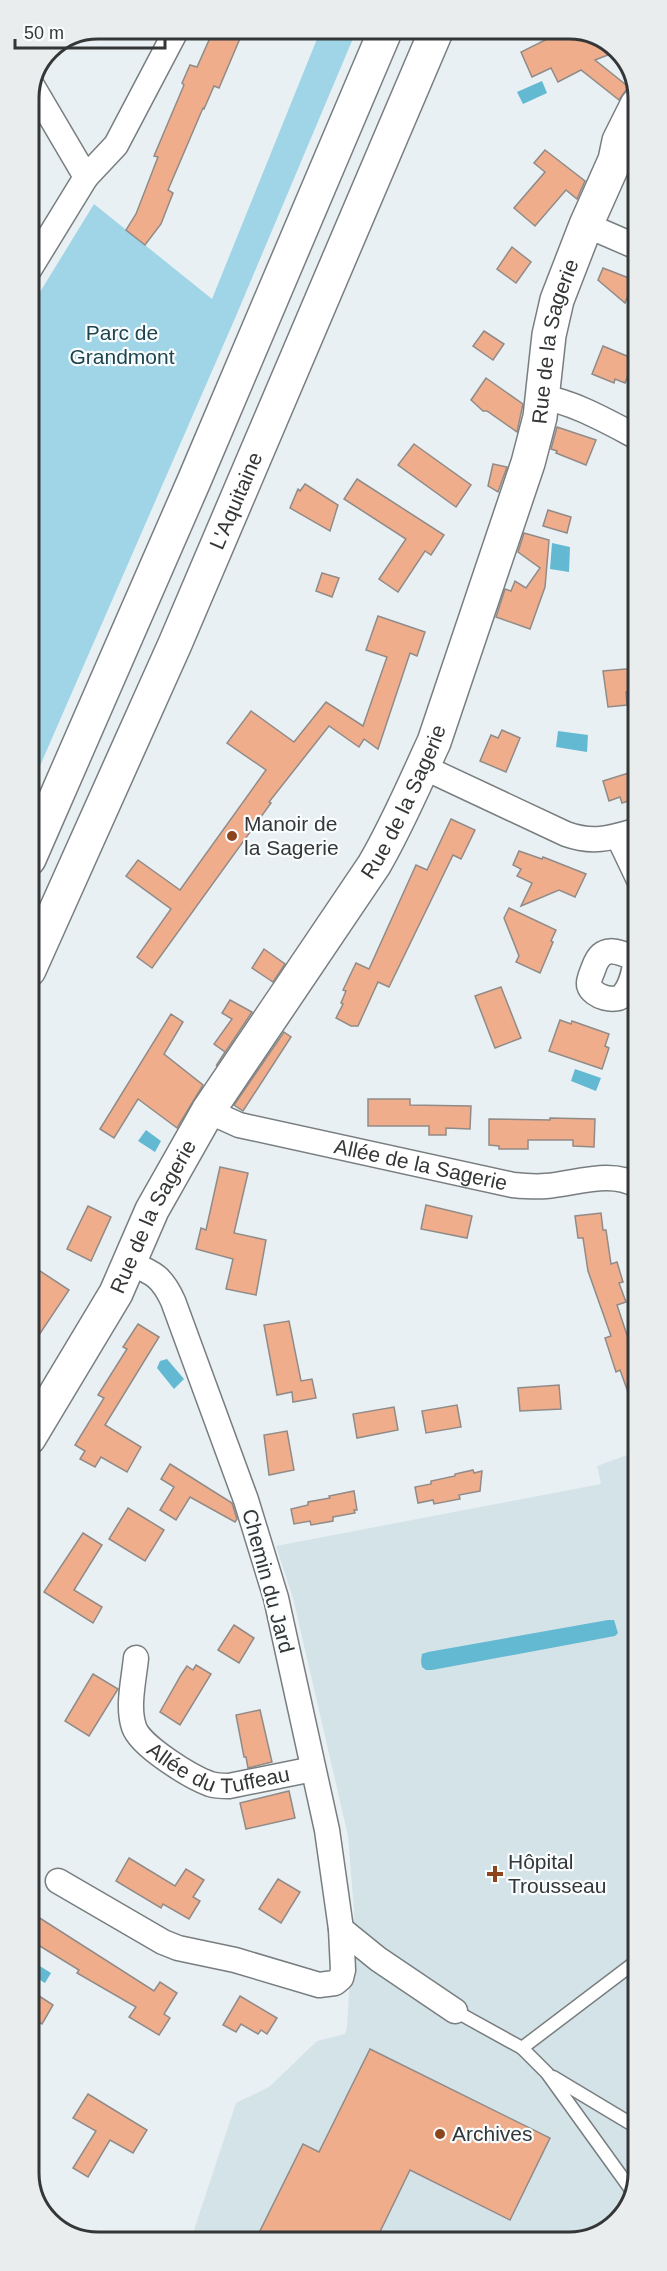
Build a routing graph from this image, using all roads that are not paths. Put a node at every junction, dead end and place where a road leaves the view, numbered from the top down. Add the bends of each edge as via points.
1 (172, 39) edge
2 (382, 39) edge
3 (433, 39) edge
4 (39, 97) edge
5 (628, 123) edge
6 (86, 177) junction
7 (586, 225) junction
8 (628, 243) edge
9 (39, 254) edge
10 (543, 398) junction
11 (628, 432) edge
12 (423, 767) junction
13 (628, 833) edge
14 (39, 837) edge
15 (39, 948) edge
16 (208, 1111) junction
17 (628, 1180) edge
18 (130, 1263) junction
19 (39, 1421) edge
20 (136, 1658) dead end
21 (314, 1768) junction
22 (58, 1881) dead end
23 (340, 1929) junction
24 (628, 1968) edge
25 (455, 2011) joint
26 (522, 2048) junction
27 (547, 2073) junction
28 (628, 2122) edge
29 (627, 2184) edge

1 - 6 street via 116,145
2 - 14 main road
3 - 15 main road, L'Aquitaine via 184,624
4 - 6 street
5 - 7 main road, Rue de la Sagerie
6 - 9 street
7 - 8 street
7 - 10 main road, Rue de la Sagerie via 557,300
10 - 11 street via 552,398
10 - 12 main road, Rue de la Sagerie via 528,463
12 - 13 street via 583,840
12 - 16 main road, Rue de la Sagerie via 374,865
16 - 17 street, Allée de la Sagerie via 239,1125 513,1185 544,1187 614,1177
16 - 18 main road, Rue de la Sagerie via 152,1210
18 - 19 main road, Rue de la Sagerie
18 - 21 street, Chemin du Jard via 159,1276 166,1287 246,1500 276,1598
20 - 21 street, Allée du Tuffeau via 131,1710 134,1730 165,1758 218,1786
21 - 23 street, Chemin du Jard
22 - 23 street, Chemin du Jard via 178,1948 319,1985 341,1978
23 - 25 street
24 - 26 lane
25 - 26 lane
26 - 27 lane
27 - 28 lane
27 - 29 lane

